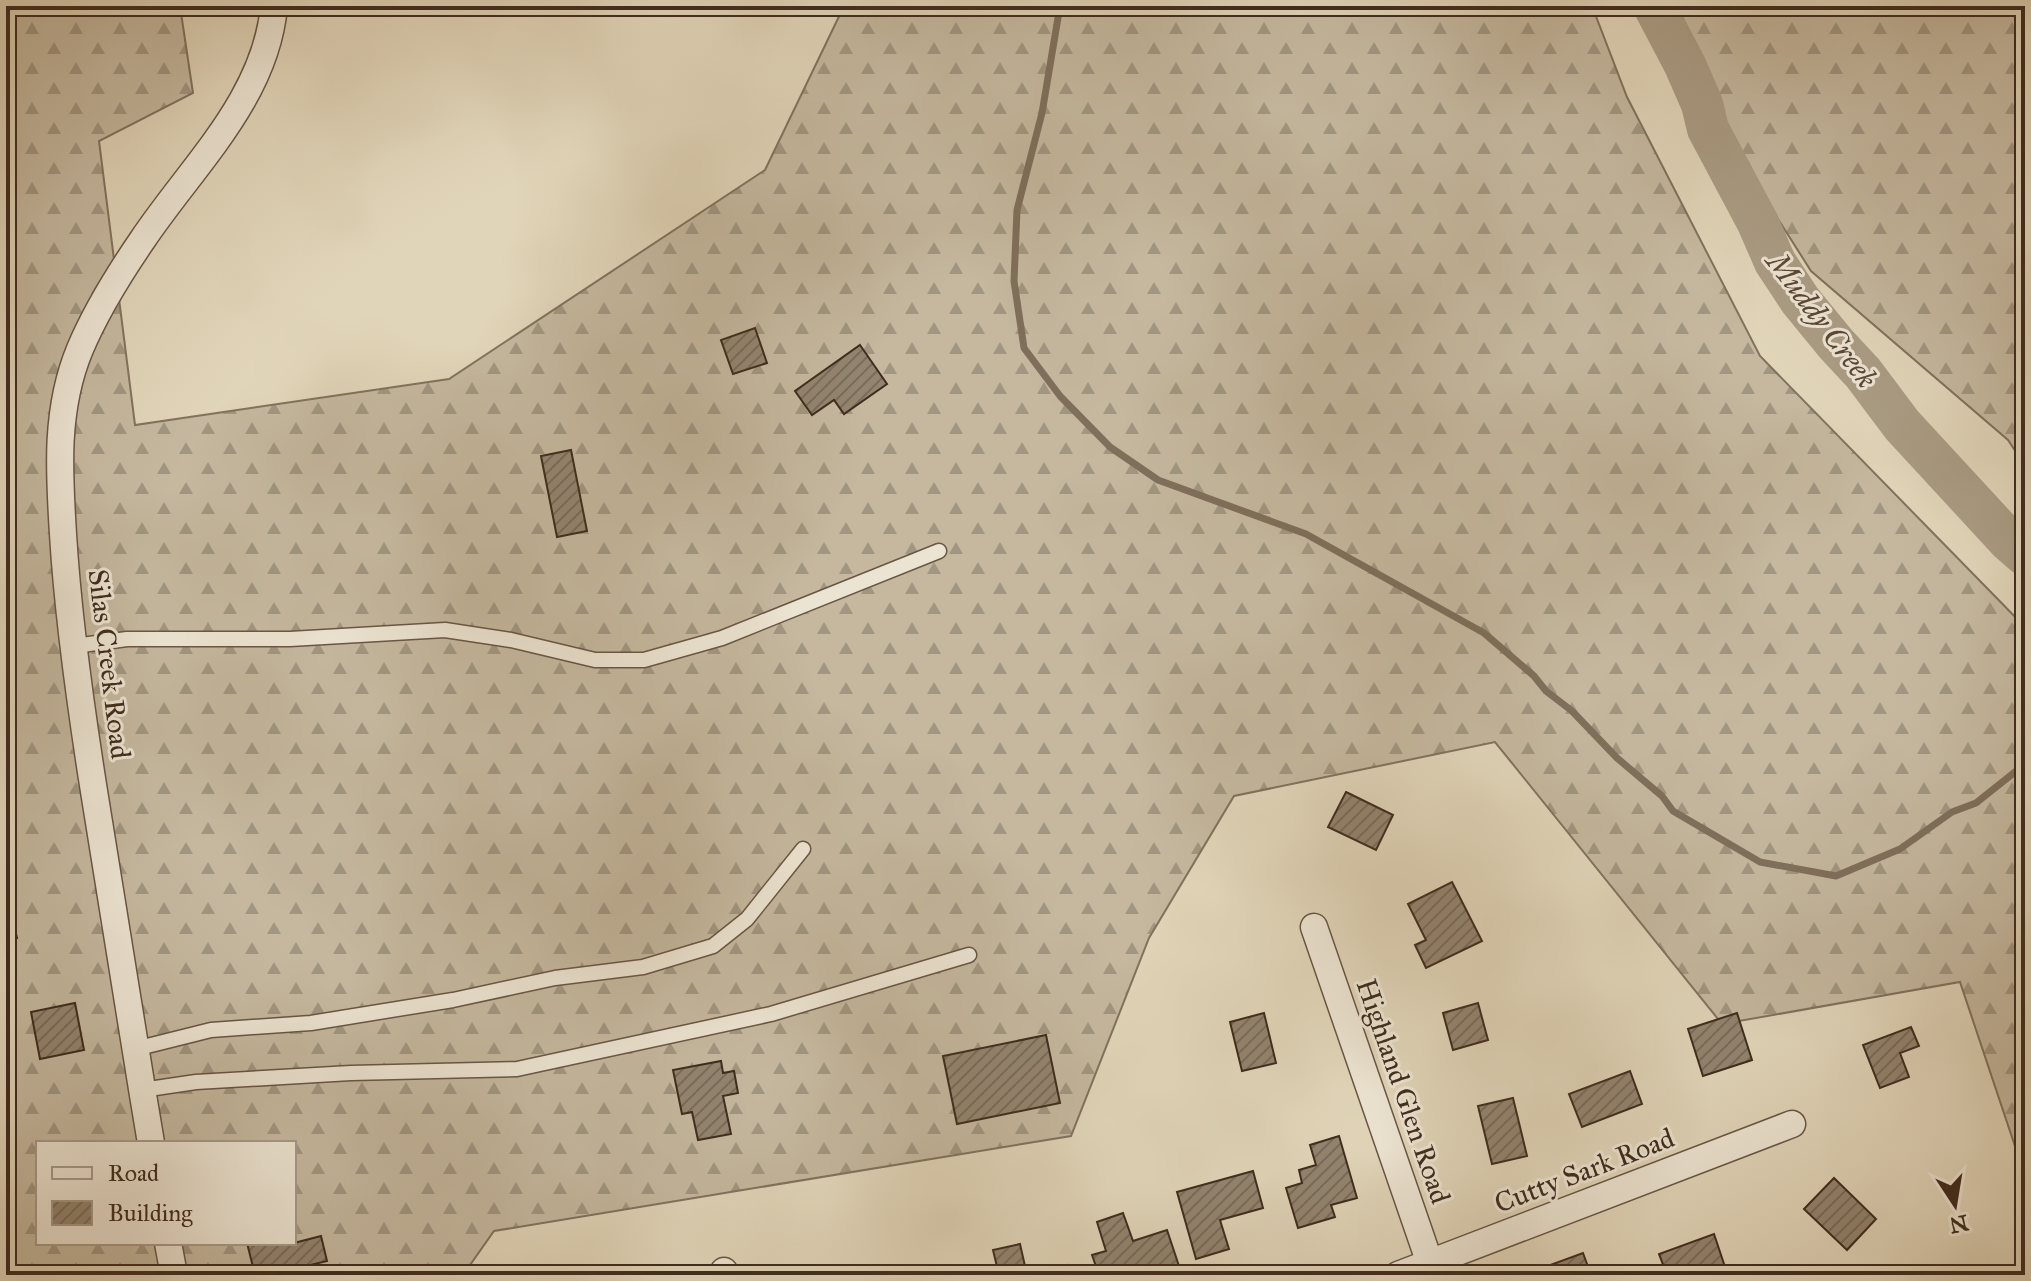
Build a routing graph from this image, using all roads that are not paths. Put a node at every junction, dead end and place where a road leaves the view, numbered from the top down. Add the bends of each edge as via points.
1 (274, 6) edge
2 (939, 551) dead end
3 (74, 646) junction
4 (803, 849) dead end
5 (1314, 927) dead end
6 (969, 955) dead end
7 (135, 1049) junction
8 (142, 1090) junction
9 (1792, 1124) dead end
10 (151, 1141) edge
11 (168, 1245) edge
12 (1432, 1269) edge
13 (174, 1275) edge
14 (1398, 1275) edge

1 - 3 street, Silas Creek Road via 272,31 247,90 110,292 80,349 67,388 59,461
2 - 3 lane via 722,638 644,660 595,660 445,630 290,639 127,639
3 - 7 street, Silas Creek Road
4 - 7 lane via 747,919 713,946 643,967 311,1023 211,1030
5 - 12 street, Highland Glen Road
6 - 8 lane via 771,1014 517,1069 351,1073
7 - 8 street, Silas Creek Road
8 - 10 street, Silas Creek Road
9 - 12 street, Cutty Sark Road
11 - 13 street
12 - 14 street, Cutty Sark Road

